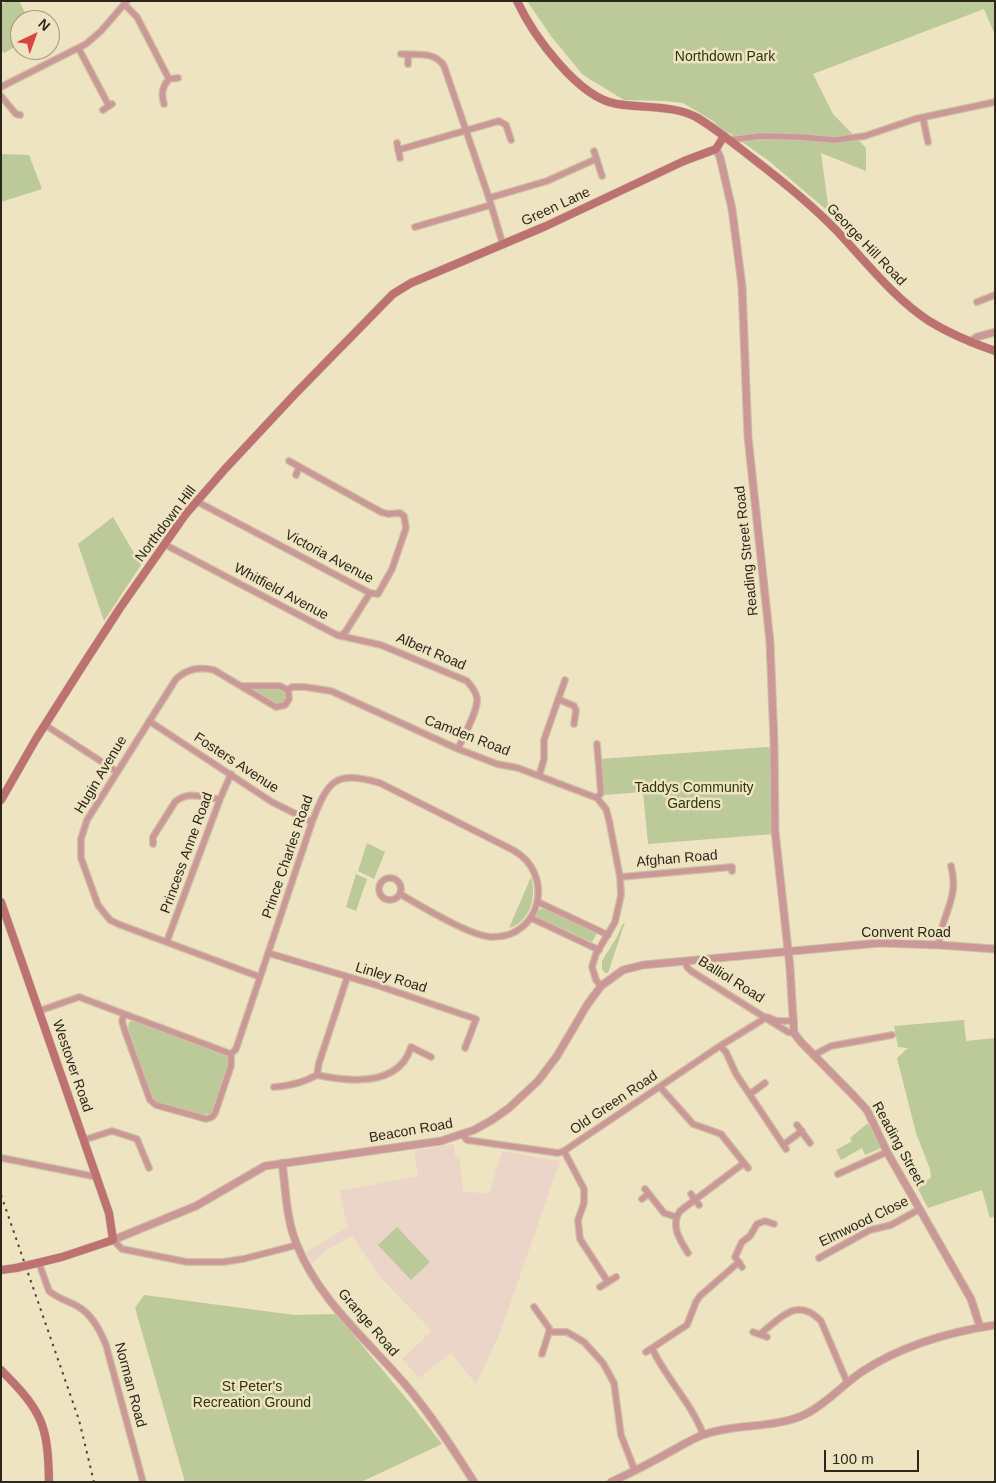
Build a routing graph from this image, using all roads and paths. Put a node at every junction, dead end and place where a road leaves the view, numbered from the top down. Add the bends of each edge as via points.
1 (517, 1) edge
2 (126, 3) edge
3 (79, 49) junction
4 (401, 54) dead end
5 (408, 54) junction
6 (408, 64) dead end
7 (178, 78) dead end
8 (169, 79) junction
9 (1, 87) edge
10 (1, 96) edge
11 (995, 102) edge
12 (164, 104) dead end
13 (108, 107) dead end
14 (20, 115) dead end
15 (923, 118) junction
16 (466, 130) junction
17 (726, 138) junction
18 (511, 140) dead end
19 (928, 142) dead end
20 (397, 143) dead end
21 (716, 149) junction
22 (398, 150) junction
23 (594, 151) dead end
24 (400, 158) dead end
25 (596, 158) junction
26 (602, 176) dead end
27 (489, 198) junction
28 (491, 205) junction
29 (415, 227) dead end
30 (503, 245) junction
31 (393, 294) joint
32 (995, 295) edge
33 (977, 302) dead end
34 (995, 332) edge
35 (970, 342) junction
36 (995, 351) edge
37 (289, 461) dead end
38 (299, 467) junction
39 (296, 475) dead end
40 (196, 502) junction
41 (164, 544) junction
42 (370, 593) junction
43 (341, 636) junction
44 (565, 680) dead end
45 (242, 686) junction
46 (288, 690) junction
47 (331, 691) joint
48 (558, 699) junction
49 (149, 721) junction
50 (574, 724) dead end
51 (45, 725) junction
52 (597, 744) dead end
53 (458, 749) junction
54 (116, 771) junction
55 (230, 774) junction
56 (539, 776) junction
57 (597, 798) junction
58 (220, 799) junction
59 (1, 800) edge
60 (312, 822) junction
61 (153, 844) dead end
62 (951, 866) dead end
63 (732, 871) dead end
64 (620, 877) junction
65 (400, 894) junction
66 (1, 902) edge
67 (538, 902) junction
68 (530, 918) junction
69 (608, 935) junction
70 (167, 941) junction
71 (939, 945) junction
72 (995, 949) edge
73 (599, 950) junction
74 (787, 952) junction
75 (268, 953) junction
76 (685, 961) junction
77 (260, 977) junction
78 (347, 978) junction
79 (601, 986) junction
80 (39, 1011) junction
81 (124, 1014) junction
82 (766, 1017) junction
83 (794, 1021) junction
84 (794, 1033) junction
85 (892, 1035) dead end
86 (720, 1046) junction
87 (465, 1048) dead end
88 (232, 1054) junction
89 (814, 1055) junction
90 (431, 1057) dead end
91 (318, 1074) junction
92 (764, 1083) dead end
93 (274, 1087) dead end
94 (660, 1087) junction
95 (750, 1094) junction
96 (798, 1125) dead end
97 (802, 1131) junction
98 (462, 1134) junction
99 (84, 1140) junction
100 (810, 1142) dead end
101 (564, 1151) junction
102 (887, 1152) junction
103 (2, 1158) edge
104 (282, 1163) junction
105 (744, 1163) junction
106 (149, 1168) dead end
107 (748, 1168) dead end
108 (838, 1174) dead end
109 (97, 1177) junction
110 (691, 1194) dead end
111 (642, 1199) dead end
112 (695, 1200) junction
113 (699, 1205) dead end
114 (920, 1209) junction
115 (676, 1217) junction
116 (774, 1224) dead end
117 (113, 1240) junction
118 (297, 1245) junction
119 (679, 1252) dead end
120 (819, 1258) dead end
121 (36, 1264) junction
122 (1, 1270) edge
123 (616, 1277) dead end
124 (608, 1282) junction
125 (600, 1287) dead end
126 (535, 1312) dead end
127 (995, 1325) edge
128 (980, 1328) junction
129 (549, 1332) junction
130 (754, 1332) dead end
131 (760, 1334) junction
132 (767, 1337) dead end
133 (652, 1348) junction
134 (646, 1352) dead end
135 (543, 1354) dead end
136 (1, 1370) edge
137 (847, 1382) junction
138 (703, 1434) junction
139 (635, 1471) junction
140 (622, 1480) edge
141 (49, 1482) edge
142 (143, 1482) edge
143 (474, 1482) edge
144 (611, 1482) edge

1 - 17 main road, George Hill Road via 525,19 568,76 598,97 615,104 694,116
2 - 3 street via 101,31
2 - 8 street
3 - 9 street
3 - 13 street
4 - 5 street
5 - 6 street
5 - 16 street via 433,56 442,62
7 - 8 street
8 - 12 street via 163,90
10 - 14 street
11 - 15 street
15 - 17 street via 865,136 835,140 761,136
15 - 19 street
16 - 18 street via 499,121 506,125
16 - 22 street
16 - 27 street
17 - 21 main road
17 - 35 main road, George Hill Road via 785,183 916,312
20 - 22 street
21 - 30 main road, Green Lane
21 - 74 street, Reading Street Road via 732,209 742,286 748,438 770,642 775,831
22 - 24 street
23 - 25 street
25 - 26 street
25 - 27 street via 547,181
27 - 28 street
28 - 29 street
28 - 30 street
30 - 31 main road, Green Lane via 411,283
31 - 40 main road, Northdown Hill
32 - 33 street
34 - 35 street
35 - 36 main road, George Hill Road
37 - 38 street, Victoria Avenue
38 - 39 street
38 - 42 street, Victoria Avenue via 381,512 404,516 406,528 392,568 378,594
40 - 41 main road, Northdown Hill
40 - 42 street, Victoria Avenue
41 - 43 street, Whitfield Avenue
41 - 51 main road, Northdown Hill
42 - 43 street
43 - 53 street, Albert Road via 381,645 467,681 477,699
44 - 48 street
45 - 46 street, Hugin Avenue via 280,686
45 - 46 street, Hugin Avenue via 276,707 285,706 290,696
45 - 49 street, Hugin Avenue via 214,670 190,670 176,679
46 - 47 street, Hugin Avenue via 305,687
47 - 53 street, Camden Road
48 - 50 street via 574,706
48 - 56 street via 544,740 544,759
49 - 54 street, Hugin Avenue
49 - 55 street, Fosters Avenue
51 - 54 street
51 - 59 main road, Northdown Hill
52 - 57 street via 601,792
53 - 56 street, Camden Road
54 - 70 street, Hugin Avenue via 87,820 81,839 81,858 98,905 110,920
55 - 58 street, Princess Anne Road
55 - 60 street, Fosters Avenue via 272,802
56 - 57 street, Camden Road
57 - 64 street via 606,809
58 - 61 street via 188,794 180,798 153,837
58 - 70 street, Princess Anne Road
60 - 67 street, Prince Charles Road via 326,790 333,783 351,777 380,783 519,853 535,872
60 - 75 street, Prince Charles Road
62 - 71 street via 954,892 940,930
63 - 64 street, Afghan Road via 732,867
64 - 69 street via 618,911
65 - 65 street via 392,900 383,898 380,883 394,878 400,885
65 - 68 street, Prince Charles Road via 485,936 510,934
66 - 80 main road, Westover Road
67 - 68 street, Prince Charles Road
67 - 69 street
68 - 73 street
69 - 73 street
70 - 77 street, Hugin Avenue
71 - 72 street, Convent Road
71 - 74 street, Convent Road via 879,943
73 - 79 street via 592,967
74 - 76 street, Beacon Road
74 - 83 street
75 - 77 street, Prince Charles Road
75 - 78 street, Linley Road
76 - 79 street, Beacon Road via 633,967 616,974
76 - 82 street, Balliol Road via 691,971
77 - 88 street, Prince Charles Road
78 - 87 street, Linley Road via 476,1019
78 - 91 street
79 - 98 street, Beacon Road via 557,1056 528,1092 492,1120
80 - 81 street via 79,997
80 - 99 main road, Westover Road
81 - 88 street
81 - 88 street, Prince Charles Road via 125,1031 150,1100 156,1105 206,1119 212,1117 231,1066
82 - 83 street, Balliol Road
82 - 84 street, Balliol Road
82 - 86 street, Old Green Road
83 - 84 street
84 - 89 street, Reading Street
85 - 89 street via 832,1046
86 - 94 street, Old Green Road
86 - 95 street
89 - 102 street, Reading Street via 866,1110
90 - 91 street via 410,1047 408,1057 400,1067 370,1079 344,1080
91 - 93 street via 308,1081
92 - 95 street
94 - 101 street, Old Green Road
94 - 105 street via 694,1124 721,1134
95 - 97 street via 784,1147
96 - 97 street
97 - 100 street
98 - 101 street, Old Green Road via 467,1140 488,1144 552,1154
98 - 104 street, Beacon Road via 440,1141
99 - 106 street via 112,1131 137,1139
99 - 109 main road, Westover Road
101 - 124 street via 584,1189 584,1203 578,1220 580,1239
102 - 108 street
102 - 114 street, Reading Street
103 - 109 street
104 - 117 street, Beacon Road via 265,1166 196,1206
104 - 118 street, Grange Road via 287,1206
105 - 107 street
105 - 112 street
109 - 117 main road, Westover Road via 110,1212
110 - 112 street
111 - 115 street via 647,1192 664,1213
112 - 113 street
112 - 115 street
114 - 120 street, Elmwood Close via 891,1224 870,1230
114 - 128 street, Reading Street via 971,1298
115 - 119 street via 677,1232 686,1250
116 - 133 street via 765,1221 757,1224 742,1242 739,1262 696,1302 687,1325
117 - 118 street via 122,1249 187,1262 243,1259
117 - 121 main road, Beacon Road
118 - 143 street, Grange Road via 322,1289 404,1382 450,1442
121 - 122 main road, Beacon Road, bridge
121 - 142 street, Norman Road via 49,1291 85,1312 102,1334
123 - 124 street
124 - 125 street
126 - 129 street
127 - 128 street
128 - 137 street via 939,1336 912,1346
129 - 135 street
129 - 139 street via 568,1332 584,1342 603,1363 614,1383 621,1435
130 - 131 street
131 - 132 street
131 - 137 street via 792,1310 806,1309 821,1321
133 - 134 street
133 - 138 street via 666,1374 692,1409
136 - 141 main road via 24,1393 43,1424
137 - 138 street via 835,1395 791,1420
138 - 139 street
139 - 140 street
140 - 144 street

